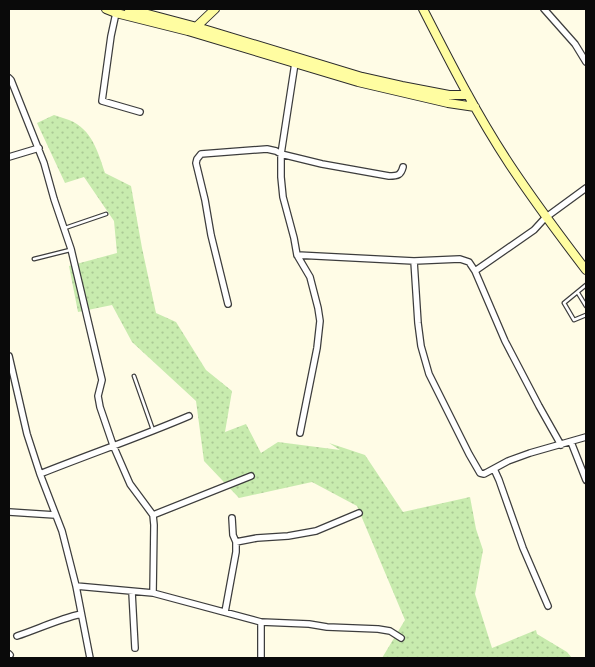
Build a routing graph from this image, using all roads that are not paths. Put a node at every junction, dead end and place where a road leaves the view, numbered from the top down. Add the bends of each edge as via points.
1 (106, 9) edge
2 (129, 9) edge
3 (215, 9) edge
4 (423, 9) edge
5 (544, 9) edge
6 (116, 13) junction
7 (196, 27) junction
8 (188, 31) junction
9 (586, 62) edge
10 (295, 63) junction
11 (9, 78) edge
12 (459, 78) junction
13 (450, 95) junction
14 (468, 95) junction
15 (475, 107) junction
16 (140, 112) dead end
17 (39, 148) junction
18 (282, 154) junction
19 (9, 157) edge
20 (403, 167) dead end
21 (586, 188) edge
22 (106, 214) dead end
23 (545, 218) junction
24 (64, 228) junction
25 (71, 250) junction
26 (297, 255) junction
27 (34, 259) dead end
28 (414, 261) junction
29 (586, 270) edge
30 (475, 271) junction
31 (586, 285) edge
32 (578, 292) junction
33 (228, 304) dead end
34 (586, 306) edge
35 (586, 315) edge
36 (9, 356) edge
37 (134, 376) dead end
38 (189, 416) dead end
39 (154, 431) junction
40 (300, 433) dead end
41 (586, 438) edge
42 (571, 442) junction
43 (114, 445) junction
44 (561, 445) junction
45 (494, 469) junction
46 (40, 474) junction
47 (251, 476) dead end
48 (586, 480) edge
49 (9, 512) edge
50 (359, 513) dead end
51 (55, 515) junction
52 (153, 515) junction
53 (232, 518) dead end
54 (236, 542) junction
55 (76, 586) junction
56 (132, 592) junction
57 (153, 593) junction
58 (548, 606) dead end
59 (225, 612) junction
60 (81, 614) junction
61 (261, 622) junction
62 (17, 636) dead end
63 (401, 638) dead end
64 (135, 648) dead end
65 (90, 658) edge
66 (261, 658) edge

1 - 6 main road
2 - 7 main road
3 - 7 main road
4 - 12 main road
5 - 9 street via 575,44
6 - 8 main road
6 - 16 street via 102,101
7 - 8 main road
7 - 13 main road via 362,77
8 - 10 main road
10 - 15 main road via 358,82
10 - 18 street
11 - 17 street
12 - 13 main road
12 - 14 main road
13 - 14 main road
14 - 15 main road
15 - 23 main road
17 - 19 street
17 - 24 street
18 - 20 street via 389,176 398,176
18 - 26 street via 283,197
18 - 33 street via 266,149 201,154 197,158
21 - 23 street
22 - 24 lane
23 - 29 main road
23 - 30 street via 534,230
24 - 25 street
25 - 27 lane
25 - 43 street via 102,380 98,396 100,408
26 - 28 street
26 - 40 street via 310,277 320,321
28 - 30 street via 460,260 469,262
28 - 45 street via 421,346 429,374 480,474
30 - 44 street via 504,340
31 - 32 lane
32 - 34 lane
32 - 35 lane via 564,306 574,320
36 - 46 street
37 - 39 lane
38 - 39 street
39 - 43 street
41 - 42 street
42 - 44 street
42 - 48 street
43 - 46 street
43 - 52 street via 130,484
44 - 45 street via 530,453
45 - 58 street
46 - 51 street
47 - 52 street
49 - 51 street
50 - 54 street via 316,531
51 - 55 street
52 - 57 street
53 - 54 street
54 - 59 street
55 - 56 street
55 - 60 street
56 - 57 street
56 - 64 street
57 - 59 street
59 - 61 street
60 - 62 street
60 - 65 street
61 - 63 street via 378,629 390,631
61 - 66 street

